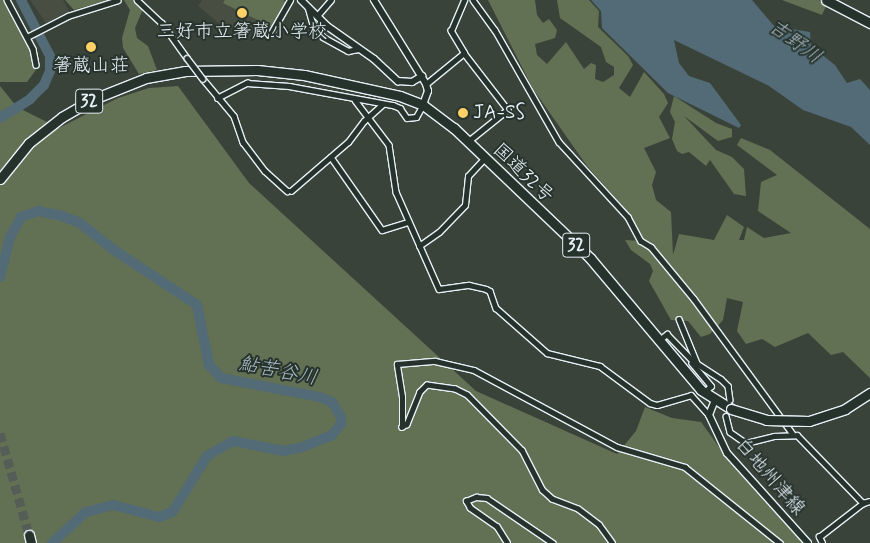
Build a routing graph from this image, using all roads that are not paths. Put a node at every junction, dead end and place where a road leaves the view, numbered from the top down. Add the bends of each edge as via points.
1 (7, 0) edge
2 (118, 0) edge
3 (136, 0) edge
4 (290, 0) edge
5 (301, 0) edge
6 (331, 0) edge
7 (374, 0) edge
8 (464, 0) edge
9 (473, 0) edge
10 (826, 0) edge
11 (307, 6) junction
12 (317, 16) junction
13 (870, 22) edge
14 (271, 33) dead end
15 (28, 37) junction
16 (358, 50) junction
17 (464, 53) junction
18 (36, 65) dead end
19 (422, 76) junction
20 (426, 84) junction
21 (218, 98) junction
22 (355, 100) junction
23 (383, 104) junction
24 (422, 105) junction
25 (368, 116) junction
26 (468, 142) junction
27 (331, 157) junction
28 (484, 159) junction
29 (0, 179) edge
30 (408, 222) junction
31 (419, 246) junction
32 (679, 319) dead end
33 (659, 340) junction
34 (696, 362) junction
35 (705, 393) junction
36 (870, 393) edge
37 (715, 400) junction
38 (729, 408) junction
39 (709, 415) junction
40 (792, 433) junction
41 (867, 502) edge
42 (870, 509) edge
43 (507, 543) edge
44 (554, 543) edge
45 (612, 543) edge
46 (780, 543) edge
47 (808, 543) edge
48 (822, 543) edge

1 - 15 street
2 - 15 street via 47,26
3 - 21 street, bridge via 162,23
4 - 14 street
5 - 11 main road
6 - 12 street
7 - 19 main road
8 - 17 street via 451,32
9 - 40 street via 495,30 559,142 624,212 641,241 651,247 694,299
10 - 13 highway
11 - 12 main road
11 - 16 street via 313,24 323,37 348,51
12 - 16 main road
15 - 18 street
16 - 19 main road via 374,58 398,81 412,82
17 - 20 street
17 - 26 street via 508,110
19 - 20 main road
20 - 24 main road via 428,91
21 - 22 street via 247,83 289,86
21 - 27 street via 234,116 243,142 265,171 287,191
22 - 23 street
22 - 25 street
23 - 24 street via 400,108 411,119 416,117
23 - 25 street
24 - 26 highway, 国道32号 / 32
24 - 29 highway, 国道32号 / 32 via 376,90 304,75 256,70 184,71 115,89 69,113 34,139
25 - 27 street
25 - 30 street via 389,145 396,192
26 - 28 highway, 国道32号 / 32
27 - 30 street via 382,230
28 - 31 street via 468,176 465,205 440,232
28 - 33 highway, 国道32号 / 32 via 590,258
30 - 31 street
31 - 39 street via 439,289 469,286 490,291 496,308 547,353 600,366 650,403 657,405 691,395
32 - 34 street
33 - 34 street via 667,334
33 - 35 highway, 国道32号 / 32
34 - 35 street via 692,363 711,386
34 - 38 street via 725,382
35 - 37 highway, 国道32号 / 32
36 - 38 highway, 国道32号 / 32, bridge via 845,409 809,420 766,420
37 - 38 highway, 国道32号 / 32
37 - 39 main road
38 - 40 street via 730,432 746,443
39 - 47 main road, 白地州津線 via 727,453
40 - 41 street
41 - 42 street
41 - 48 street via 819,537
43 - 44 street via 497,527 470,508 466,501 476,497 487,498
45 - 46 street via 599,524 578,509 552,499 542,490 522,451 468,395 455,389 427,385 417,398 407,424 402,427 397,364 434,362 474,370 617,446 685,467

